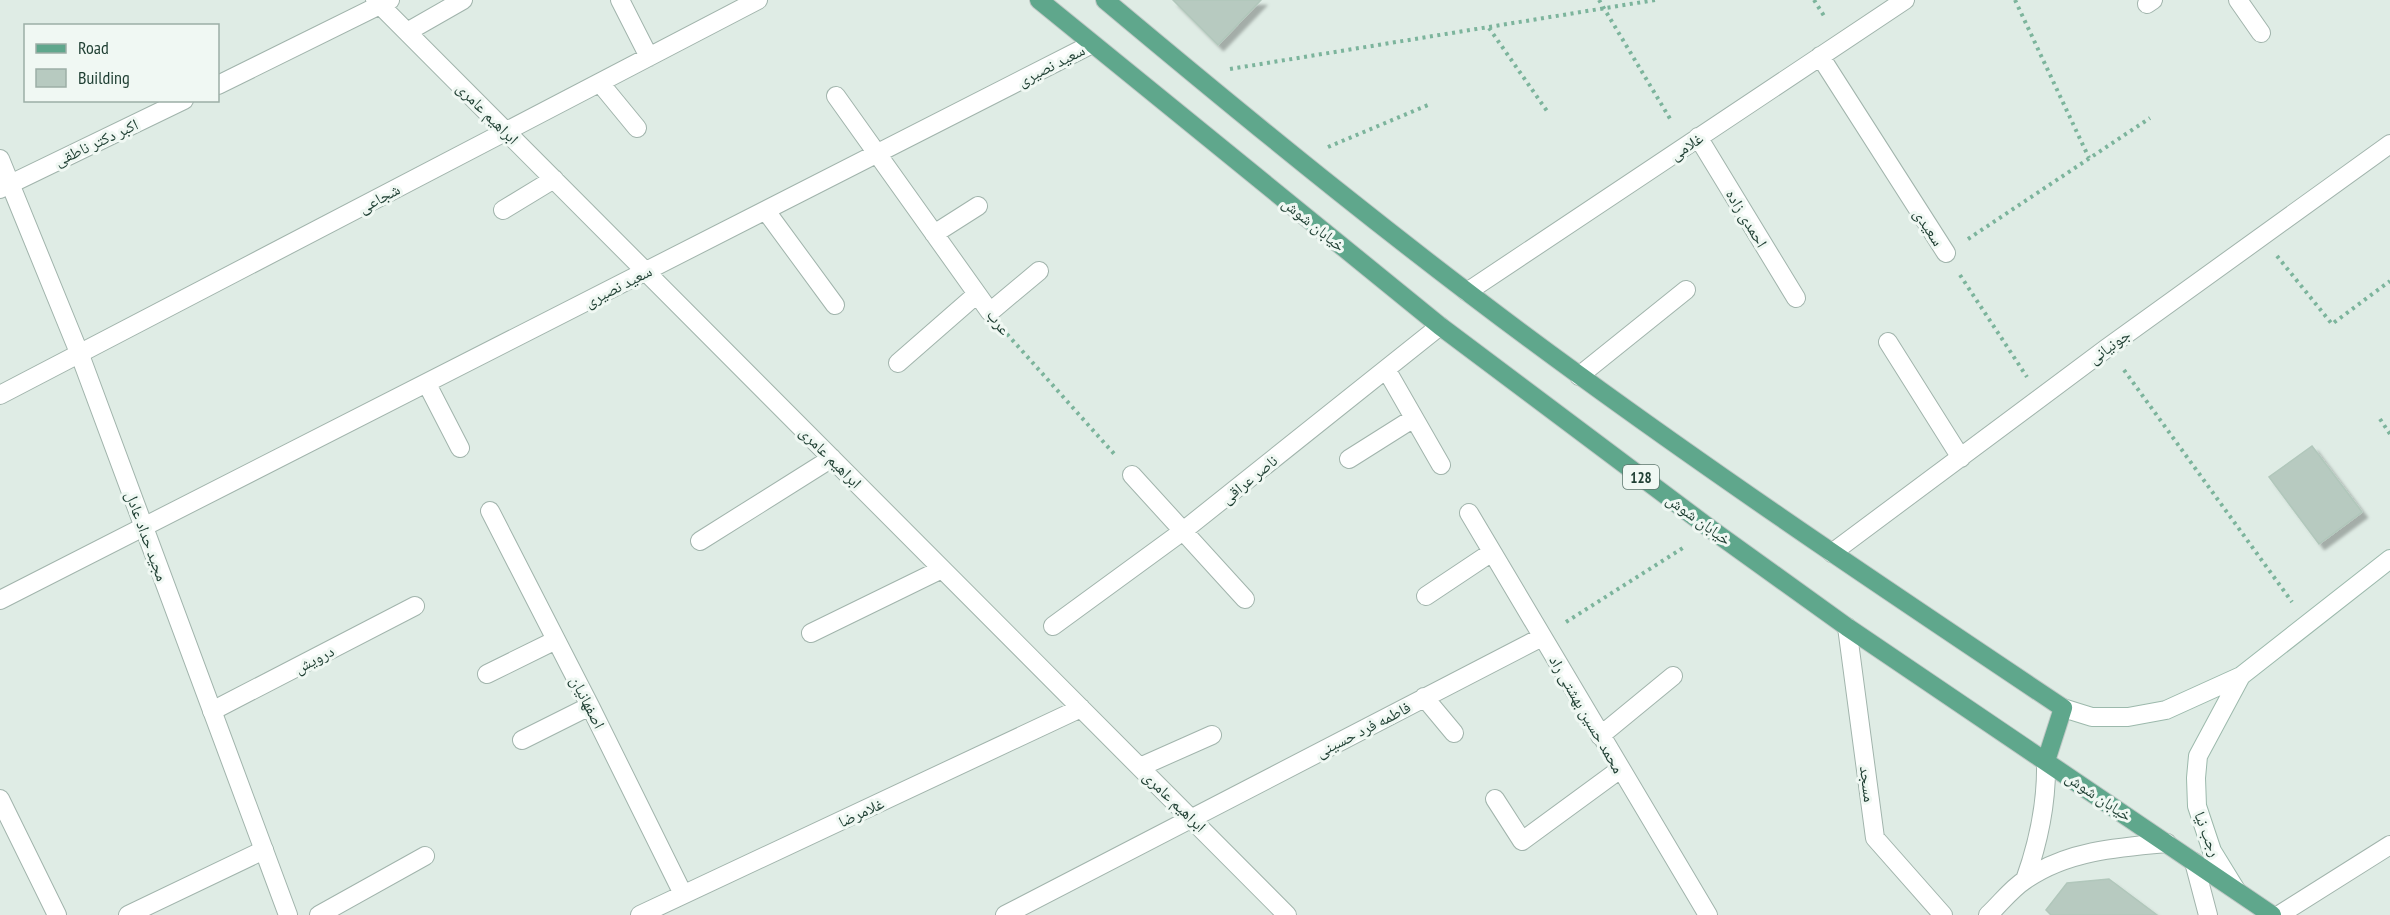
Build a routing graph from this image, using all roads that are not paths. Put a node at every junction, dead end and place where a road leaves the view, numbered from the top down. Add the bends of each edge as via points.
1 (463, 0) edge
2 (620, 0) edge
3 (758, 0) edge
4 (1039, 0) edge
5 (1105, 0) edge
6 (1905, 0) edge
7 (2238, 0) edge
8 (382, 2) edge
9 (407, 32) junction
10 (2261, 33) dead end
11 (1092, 44) junction
12 (1820, 56) junction
13 (650, 57) junction
14 (600, 83) junction
15 (219, 84) edge
16 (836, 96) dead end
17 (180, 102) edge
18 (637, 128) dead end
19 (507, 132) junction
20 (1693, 141) junction
21 (2390, 144) edge
22 (876, 154) junction
23 (0, 159) edge
24 (554, 179) junction
25 (4, 186) edge
26 (978, 206) dead end
27 (503, 210) dead end
28 (766, 211) junction
29 (934, 234) junction
30 (1946, 253) road end
31 (646, 272) junction
32 (1040, 272) dead end
33 (1686, 290) dead end
34 (1467, 292) junction
35 (977, 294) junction
36 (1796, 298) dead end
37 (835, 305) dead end
38 (1440, 326) junction
39 (1888, 342) dead end
40 (80, 355) junction
41 (898, 363) dead end
42 (1386, 369) junction
43 (1580, 376) junction
44 (427, 384) junction
45 (0, 395) edge
46 (1414, 418) junction
47 (460, 448) dead end
48 (832, 458) junction
49 (1961, 458) junction
50 (1349, 459) dead end
51 (1441, 465) dead end
52 (1132, 475) road end
53 (489, 511) dead end
54 (1468, 513) dead end
55 (144, 529) junction
56 (1183, 531) junction
57 (700, 541) dead end
58 (1492, 552) junction
59 (1832, 553) junction
60 (2390, 559) edge
61 (942, 569) junction
62 (1426, 596) dead end
63 (1245, 599) dead end
64 (0, 600) edge
65 (415, 606) dead end
66 (1053, 626) dead end
67 (1847, 627) junction
68 (811, 633) dead end
69 (1542, 636) junction
70 (556, 640) junction
71 (487, 674) dead end
72 (1672, 675) dead end
73 (2241, 676) junction
74 (1424, 697) junction
75 (590, 706) junction
76 (1082, 708) junction
77 (2063, 708) junction
78 (212, 711) junction
79 (1454, 733) dead end
80 (1212, 735) dead end
81 (1600, 736) junction
82 (522, 740) dead end
83 (2046, 761) junction
84 (1140, 767) junction
85 (1619, 770) junction
86 (0, 799) edge
87 (1495, 799) dead end
88 (1193, 818) junction
89 (2167, 843) junction
90 (2390, 845) edge
91 (264, 850) junction
92 (424, 856) dead end
93 (2194, 862) junction
94 (2025, 880) junction
95 (2236, 890) junction
96 (683, 894) junction
97 (57, 915) edge
98 (128, 915) edge
99 (288, 915) edge
100 (319, 915) edge
101 (640, 915) edge
102 (1005, 915) edge
103 (1287, 915) edge
104 (1708, 915) edge
105 (1943, 915) edge
106 (1988, 915) edge
107 (2208, 915) edge
108 (2272, 915) edge
109 (2278, 915) edge

1 - 9 street
2 - 13 street
3 - 13 street, شجاعی
4 - 11 main road, خیابان شوش / 128
5 - 34 main road
6 - 12 street, غلامی
7 - 10 street
8 - 9 street, ابراهیم عامری
8 - 15 street
9 - 19 street, ابراهیم عامری
11 - 22 street, سعید نصیری
11 - 38 main road, خیابان شوش / 128
12 - 20 street, غلامی
12 - 30 street, سعیدی
13 - 14 street, شجاعی
14 - 18 street
14 - 19 street, شجاعی
16 - 22 street, عرب
17 - 25 street, اکبر دکتر ناطقی
19 - 24 street, ابراهیم عامری
19 - 40 street, شجاعی
20 - 34 street, غلامی
20 - 36 street, احمدی زاده
21 - 49 street, جونیانی
22 - 28 street, سعید نصیری
22 - 29 street, عرب
23 - 25 street, مجید حداد عادل
24 - 27 street
24 - 31 street, ابراهیم عامری
25 - 40 street, مجید حداد عادل
26 - 29 street
28 - 31 street, سعید نصیری
28 - 37 street
29 - 35 street, عرب
31 - 44 street, سعید نصیری
31 - 48 street, ابراهیم عامری
32 - 35 street, عرب via 990,312
33 - 43 street
34 - 43 main road
35 - 41 street
38 - 42 street, ناصر عراقی
38 - 67 main road, خیابان شوش / 128
39 - 49 street
40 - 45 street, شجاعی
40 - 55 street, مجید حداد عادل
42 - 46 street
42 - 56 street, ناصر عراقی
43 - 59 main road
44 - 47 street
44 - 55 street, سعید نصیری
46 - 50 street
46 - 51 street
48 - 57 street
48 - 61 street, ابراهیم عامری
49 - 59 street, جونیانی
52 - 56 street
53 - 70 street, اصفهانیان
54 - 58 street, محمد حسین بهشتی راد
55 - 64 street, سعید نصیری
55 - 78 street, مجید حداد عادل
56 - 63 street
56 - 66 street, ناصر عراقی
58 - 62 street
58 - 69 street, محمد حسین بهشتی راد
59 - 77 main road
60 - 73 street, رجب نیا
61 - 68 street
61 - 76 street, ابراهیم عامری
65 - 78 street, درویش
67 - 83 main road, خیابان شوش / 128
67 - 105 street, مسجد via 1875,838
69 - 74 street, فاطمه فرد حسینی
69 - 81 street, محمد حسین بهشتی راد
70 - 71 street
70 - 75 street, اصفهانیان
72 - 81 street
73 - 77 street, رجب نیا via 2166,710 2128,717 2092,717
73 - 95 street, رجب نیا via 2198,756 2196,778 2197,806 2212,851
74 - 79 street
74 - 88 street, فاطمه فرد حسینی
75 - 82 street
75 - 96 street, اصفهانیان
76 - 84 street, ابراهیم عامری
76 - 96 street, غلامرضا
77 - 83 main road
78 - 91 street, مجید حداد عادل
80 - 84 street
81 - 85 street, محمد حسین بهشتی راد
83 - 89 main road, خیابان شوش / 128
83 - 94 street via 2045,805
84 - 88 street, ابراهیم عامری
85 - 87 street via 1522,841
85 - 104 street, محمد حسین بهشتی راد
86 - 97 street
88 - 102 street, فاطمه فرد حسینی
88 - 103 street, ابراهیم عامری
89 - 93 main road, خیابان شوش / 128
89 - 94 street via 2108,848 2061,862
90 - 109 street
91 - 98 street
91 - 99 street, مجید حداد عادل
92 - 100 street
93 - 95 main road, خیابان شوش / 128
93 - 107 street
94 - 106 street
95 - 108 main road, خیابان شوش / 128
96 - 101 street, غلامرضا

